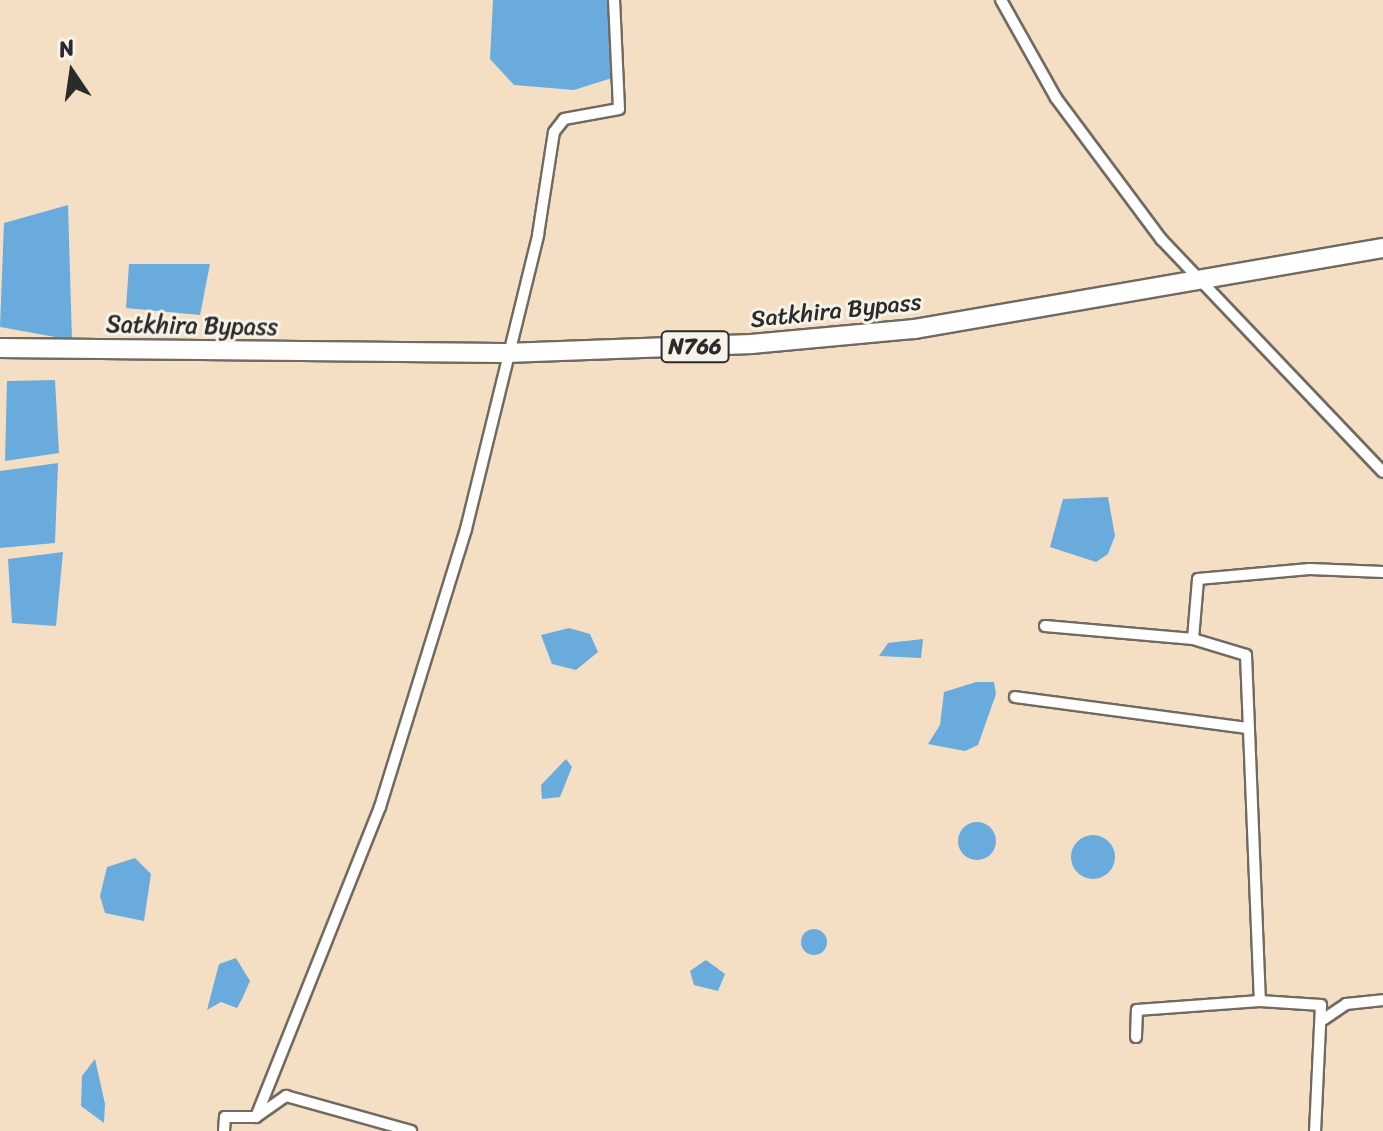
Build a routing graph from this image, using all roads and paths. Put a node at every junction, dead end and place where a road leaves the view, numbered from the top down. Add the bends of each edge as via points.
1 (614, 0) edge
2 (1001, 0) edge
3 (1383, 248) edge
4 (1197, 280) junction
5 (0, 348) edge
6 (506, 353) junction
7 (1383, 472) edge
8 (1383, 572) edge
9 (1045, 626) dead end
10 (1193, 639) junction
11 (1015, 697) dead end
12 (1246, 728) junction
13 (1383, 1000) edge
14 (1260, 1001) junction
15 (1324, 1019) junction
16 (1136, 1037) dead end
17 (256, 1117) junction
18 (224, 1131) edge
19 (411, 1131) edge
20 (1315, 1131) edge

1 - 6 street via 619,109 557,126
2 - 4 street via 1023,47 1087,143
3 - 4 highway, Satkhira Bypass / N766
4 - 6 highway, Satkhira Bypass / N766 via 901,331
4 - 7 street
5 - 6 highway, Satkhira Bypass / N766
6 - 17 street via 466,529 380,807
8 - 10 street via 1310,569 1198,579
9 - 10 street
10 - 12 street via 1246,655
11 - 12 street
12 - 14 street
13 - 15 street via 1346,1004
14 - 15 street via 1321,1005
14 - 16 street via 1137,1010
15 - 20 street
17 - 18 street via 225,1117
17 - 19 street via 286,1096

